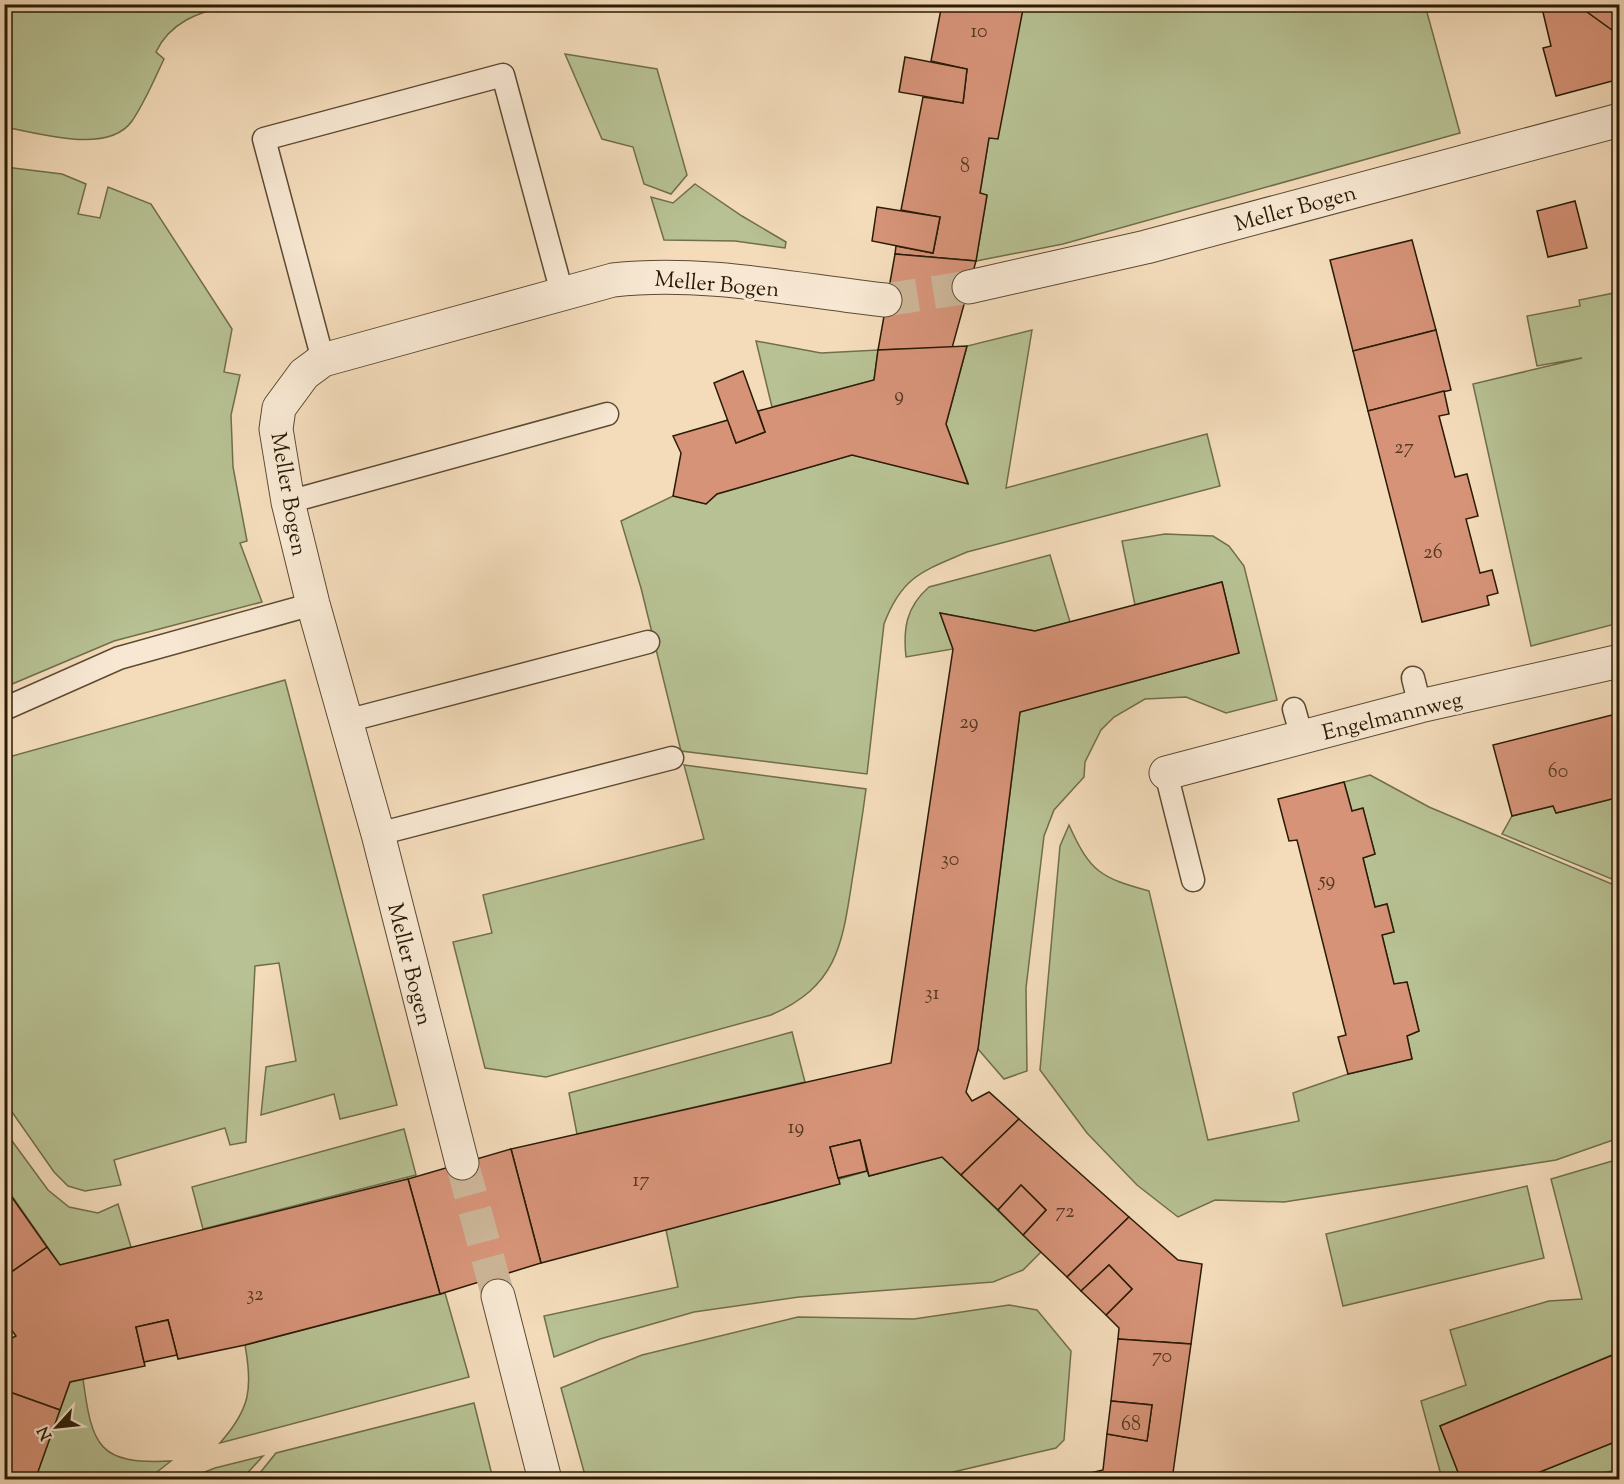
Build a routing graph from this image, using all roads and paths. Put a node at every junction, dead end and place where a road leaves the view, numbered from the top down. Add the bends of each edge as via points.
1 (1620, 120) edge
2 (969, 287) tunnel mouth
3 (562, 293) junction
4 (885, 300) tunnel mouth
5 (323, 360) junction
6 (607, 414) dead end
7 (288, 502) junction
8 (313, 604) junction
9 (648, 642) dead end
10 (1620, 661) edge
11 (4, 709) edge
12 (346, 721) junction
13 (672, 758) dead end
14 (1166, 773) joint
15 (378, 834) junction
16 (1193, 880) dead end
17 (462, 1163) tunnel mouth
18 (498, 1296) tunnel mouth
19 (545, 1479) edge

1 - 2 street, Meller Bogen via 1146,247
3 - 4 street, Meller Bogen via 613,280 656,275
3 - 5 street, Meller Bogen
3 - 5 lane via 503,75 264,139
5 - 7 street, Meller Bogen via 304,374 279,408 276,429
6 - 7 lane
7 - 8 street, Meller Bogen
8 - 11 lane via 119,658
8 - 12 street, Meller Bogen
9 - 12 lane
10 - 14 street, Engelmannweg via 1417,692 1298,723
12 - 15 street, Meller Bogen
13 - 15 lane
14 - 16 lane
15 - 17 street, Meller Bogen
18 - 19 street

